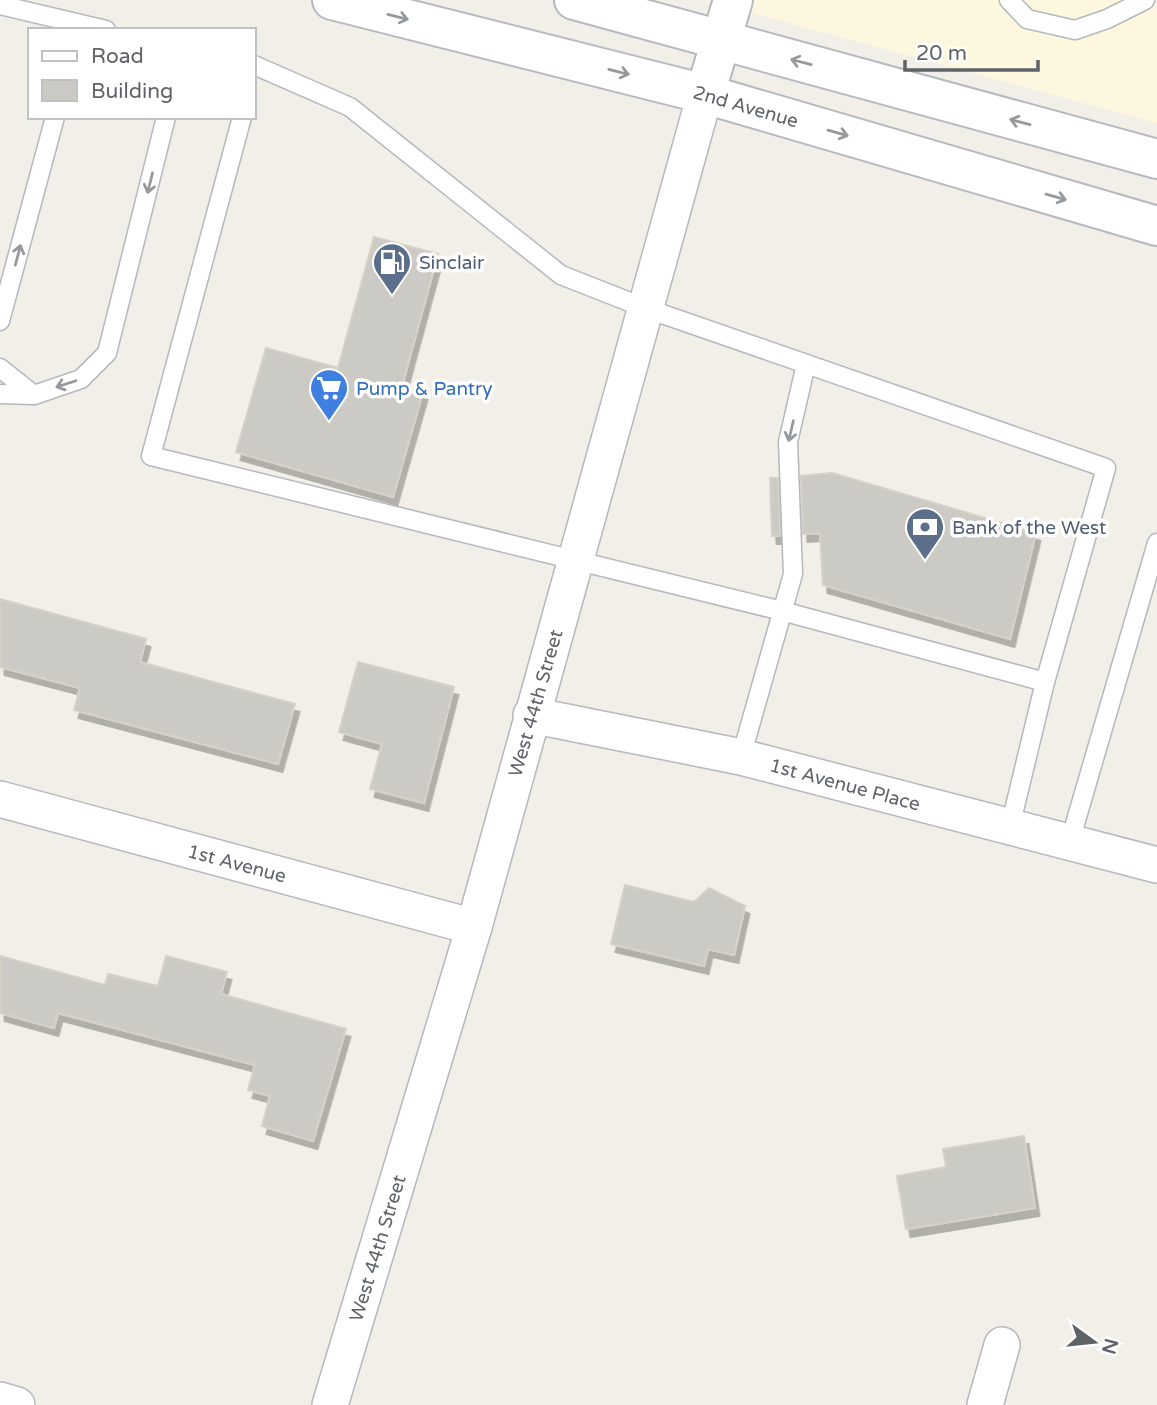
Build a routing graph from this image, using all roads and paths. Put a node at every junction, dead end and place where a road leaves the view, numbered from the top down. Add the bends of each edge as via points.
1 (332, 0) edge
2 (575, 0) edge
3 (733, 0) edge
4 (1009, 0) edge
5 (1145, 0) edge
6 (0, 5) edge
7 (80, 27) edge
8 (720, 40) junction
9 (256, 69) edge
10 (705, 94) junction
11 (54, 119) edge
12 (166, 119) edge
13 (241, 119) edge
14 (1157, 159) edge
15 (1157, 226) edge
16 (645, 308) junction
17 (0, 321) edge
18 (806, 364) junction
19 (0, 368) edge
20 (0, 394) edge
21 (34, 395) junction
22 (1157, 543) edge
23 (574, 561) junction
24 (782, 611) junction
25 (1045, 682) junction
26 (531, 715) junction
27 (741, 757) junction
28 (0, 799) edge
29 (1010, 827) junction
30 (1070, 841) junction
31 (1157, 865) edge
32 (474, 927) junction
33 (1002, 1345) dead end
34 (0, 1400) edge
35 (17, 1405) edge
36 (330, 1405) edge
37 (985, 1405) edge

1 -> 10 main road, 2nd Avenue
2 - 8 main road
3 - 8 main road, West 44th Street
4 - 5 lane via 1027,19 1075,30
6 - 7 lane
8 - 10 main road, West 44th Street
14 -> 8 main road
9 - 16 lane via 350,107 561,275
10 -> 15 main road, 2nd Avenue
10 - 16 street, West 44th Street
17 -> 11 lane
12 -> 21 lane via 107,354 81,379
13 - 23 lane via 151,456
16 - 18 lane
16 - 23 street, West 44th Street
18 -> 24 lane via 788,442 793,574
18 - 25 lane via 1106,468
19 - 21 lane
20 - 21 lane
22 - 30 lane
23 - 24 lane
23 - 26 street, West 44th Street
24 - 25 lane
24 - 27 lane
25 - 29 lane
26 - 27 street, 1st Avenue Place
26 - 32 street, West 44th Street
27 - 29 street, 1st Avenue Place
28 - 32 street, 1st Avenue
29 - 30 street, 1st Avenue Place
30 - 31 street, 1st Avenue Place
32 - 36 street, West 44th Street
33 - 37 street
34 - 35 street

